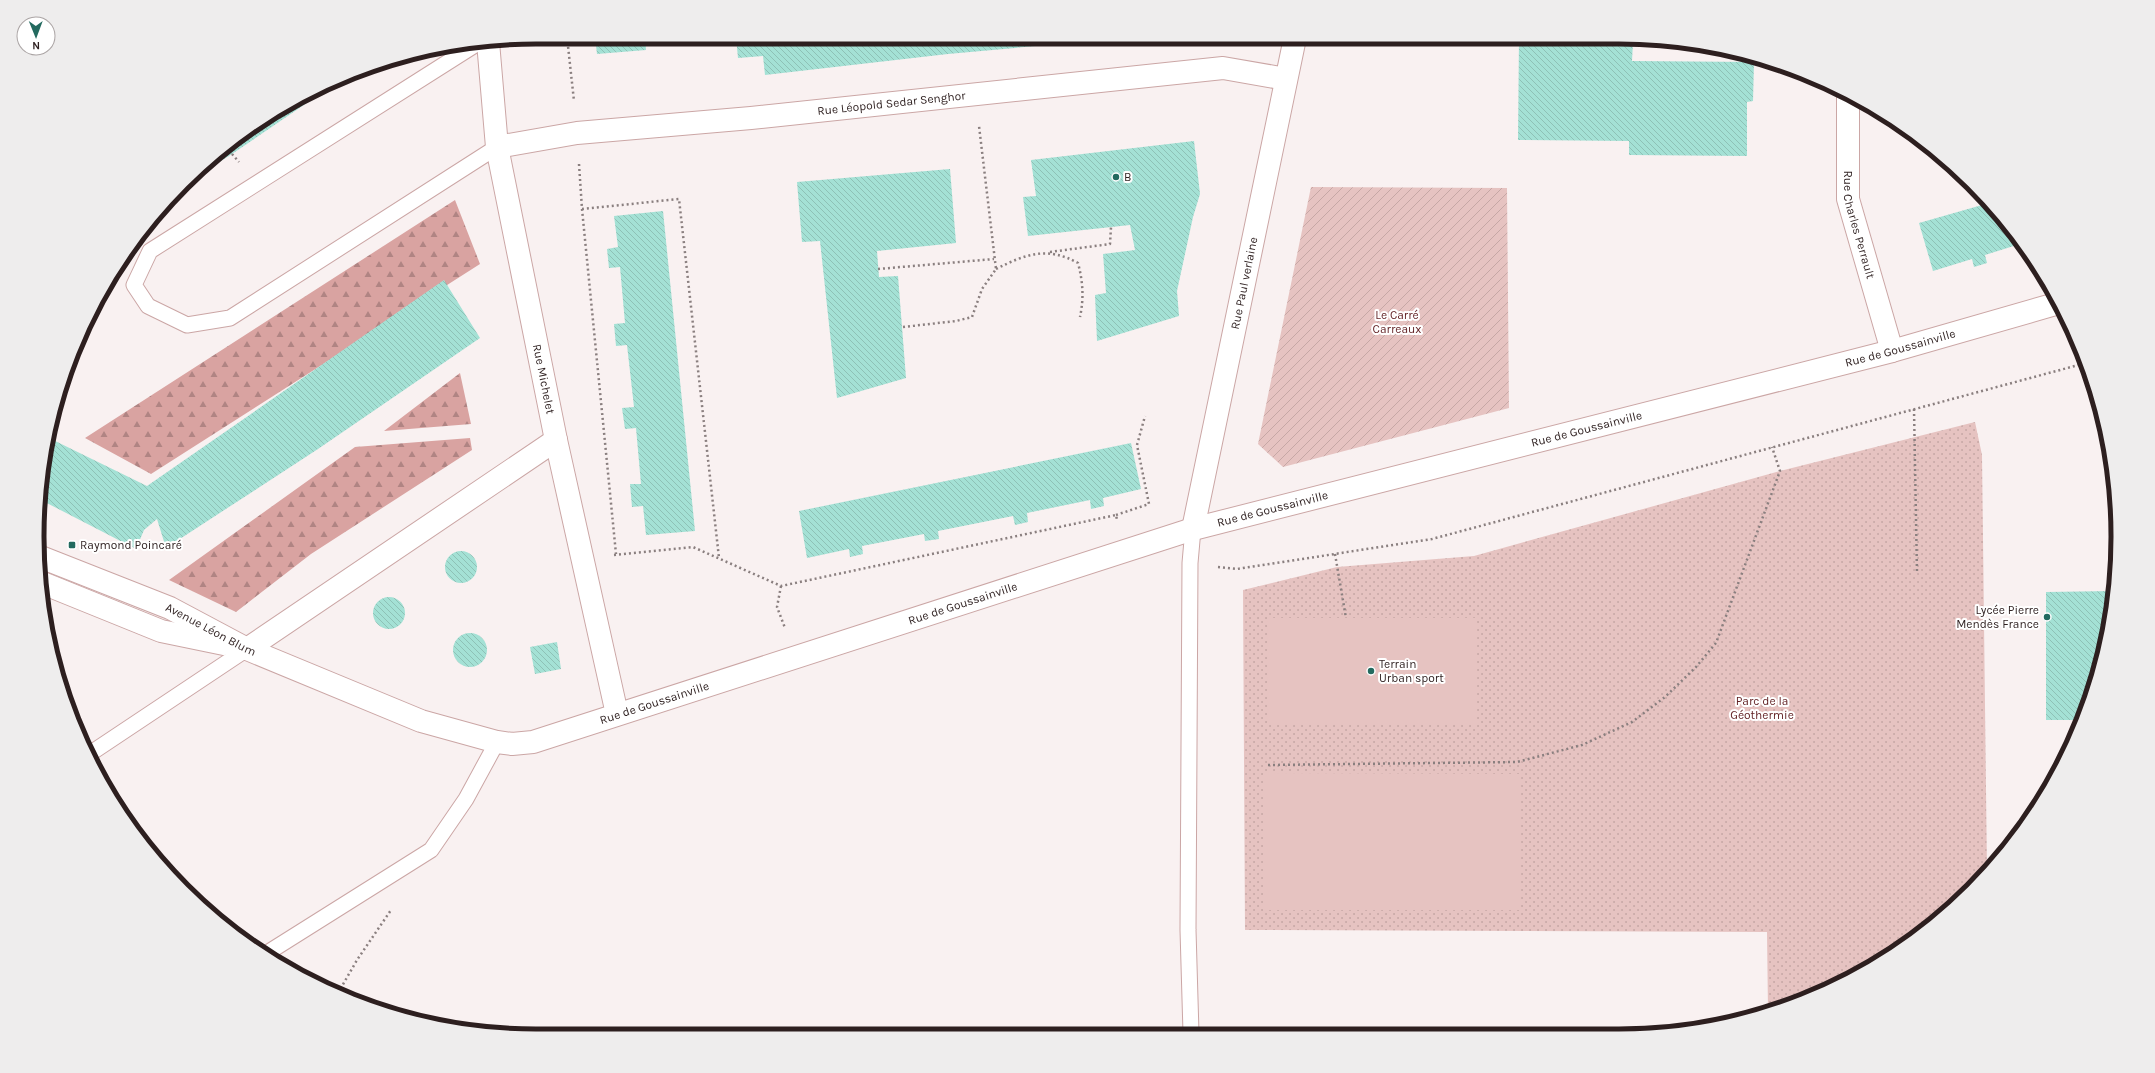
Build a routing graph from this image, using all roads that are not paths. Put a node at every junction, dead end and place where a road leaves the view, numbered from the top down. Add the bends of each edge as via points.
1 (1294, 44) edge
2 (488, 46) edge
3 (469, 48) edge
4 (1286, 79) junction
5 (1848, 101) edge
6 (497, 147) junction
7 (2053, 305) edge
8 (1892, 351) junction
9 (556, 440) junction
10 (1193, 529) junction
11 (45, 559) edge
12 (46, 585) edge
13 (247, 649) junction
14 (617, 714) junction
15 (497, 742) junction
16 (94, 751) edge
17 (271, 951) edge
18 (1191, 1029) edge

1 - 4 street, Rue Paul verlaine
2 - 6 street, Rue Michelet
3 - 6 lane via 150,250 134,285 148,306 187,325 230,318
4 - 6 street, Rue Léopold Sedar Senghor via 1223,68 751,118 577,133
4 - 10 street, Rue Paul verlaine
5 - 8 street, Rue Charles Perrault via 1848,199
6 - 9 street, Rue Michelet
7 - 8 street, Rue de Goussainville
8 - 10 street, Rue de Goussainville
9 - 13 street
9 - 14 street, Rue Michelet
10 - 14 street, Rue de Goussainville
10 - 18 lane via 1190,563 1188,930
11 - 13 street, Avenue Léon Blum via 170,608
12 - 13 street, Avenue Léon Blum via 161,631
13 - 15 street, Rue de Goussainville via 422,721
13 - 16 lane
14 - 15 street, Rue de Goussainville via 533,742
15 - 17 lane via 466,799 431,850

